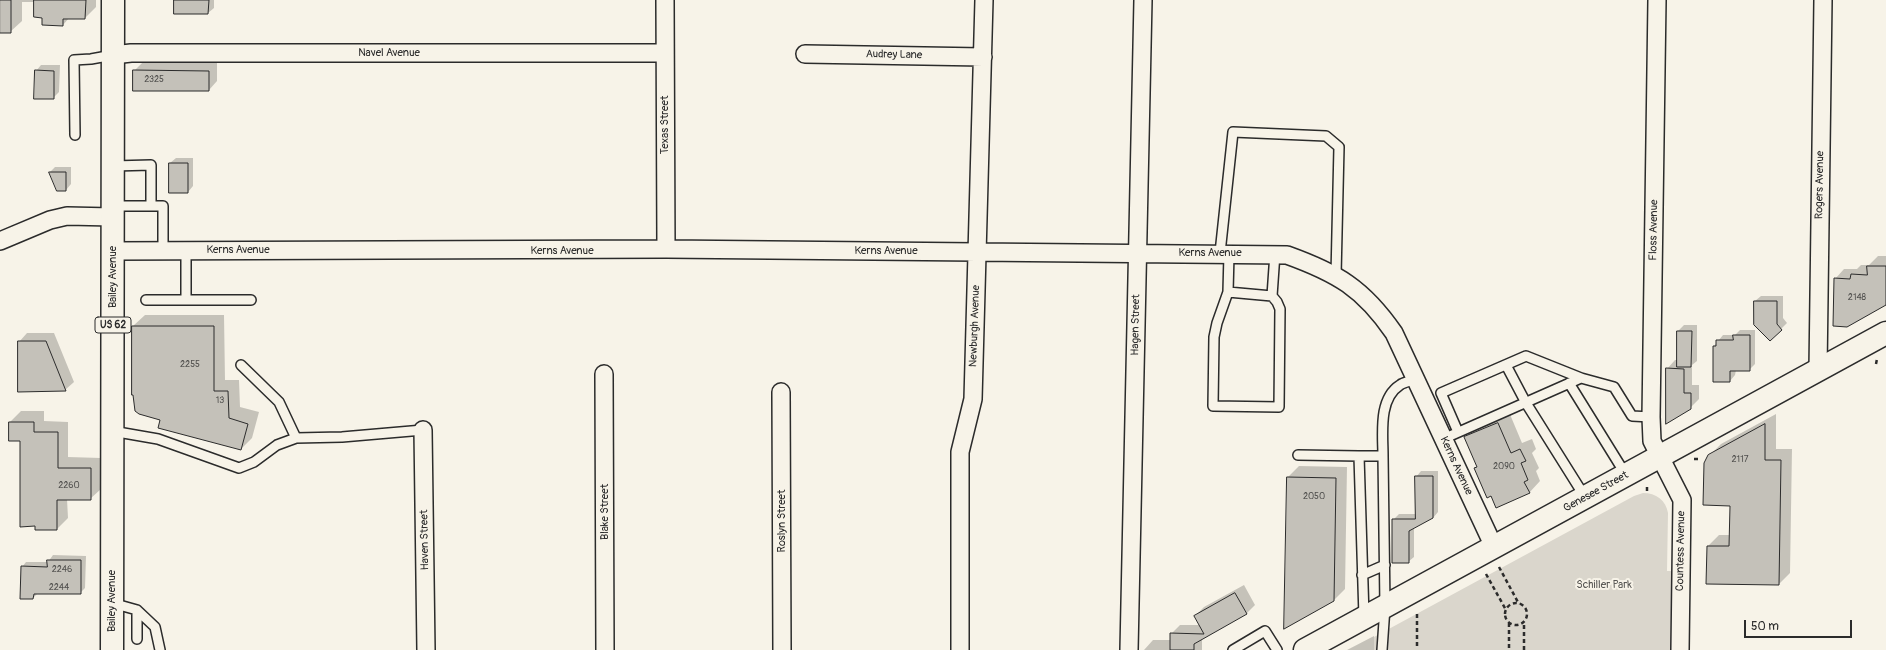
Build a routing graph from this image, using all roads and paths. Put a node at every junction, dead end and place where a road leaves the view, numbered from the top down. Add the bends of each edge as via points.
1 (113, 0) edge
2 (665, 0) edge
3 (984, 0) edge
4 (1143, 0) edge
5 (1656, 0) edge
6 (1823, 0) edge
7 (665, 53) junction
8 (804, 54) dead end
9 (113, 55) junction
10 (983, 56) junction
11 (75, 135) dead end
12 (113, 166) junction
13 (151, 206) junction
14 (113, 211) junction
15 (0, 241) edge
16 (666, 249) junction
17 (163, 250) junction
18 (186, 250) junction
19 (113, 251) junction
20 (978, 251) junction
21 (1138, 253) junction
22 (1224, 253) junction
23 (1275, 253) junction
24 (1336, 275) junction
25 (1228, 292) junction
26 (1272, 296) junction
27 (146, 300) dead end
28 (186, 300) junction
29 (251, 300) dead end
30 (1886, 333) edge
31 (1877, 359) dead end
32 (1876, 364) dead end
33 (241, 365) dead end
34 (1506, 365) junction
35 (1818, 370) junction
36 (604, 374) dead end
37 (1581, 378) junction
38 (1415, 379) junction
39 (1569, 383) junction
40 (781, 392) dead end
41 (1441, 393) junction
42 (1426, 401) junction
43 (1526, 403) junction
44 (1651, 417) junction
45 (423, 430) joint
46 (112, 431) junction
47 (1451, 436) junction
48 (296, 438) junction
49 (1298, 455) dead end
50 (1359, 456) junction
51 (1383, 456) junction
52 (1659, 458) junction
53 (1694, 459) dead end
54 (1700, 459) dead end
55 (1626, 476) junction
56 (1647, 486) dead end
57 (1647, 491) dead end
58 (1586, 498) junction
59 (1497, 557) junction
60 (1385, 564) junction
61 (1486, 574) dead end
62 (1362, 575) junction
63 (112, 603) junction
64 (1519, 604) junction
65 (1385, 606) junction
66 (137, 610) junction
67 (1506, 610) junction
68 (1417, 612) dead end
69 (1364, 618) junction
70 (1509, 622) junction
71 (1524, 622) junction
72 (137, 639) dead end
73 (1417, 646) dead end
74 (112, 650) edge
75 (160, 650) edge
76 (426, 650) edge
77 (605, 650) edge
78 (782, 650) edge
79 (960, 650) edge
80 (1129, 650) edge
81 (1233, 650) edge
82 (1277, 650) edge
83 (1305, 650) edge
84 (1382, 650) edge
85 (1509, 650) edge
86 (1524, 650) edge
87 (1680, 650) edge

1 - 9 main road, Bailey Avenue / US 62
2 - 7 street, Texas Street
3 - 10 street, Newburgh Avenue
4 - 21 street, Hagen Street
5 - 44 street, Floss Avenue
6 - 35 street, Rogers Avenue
7 - 9 street, Navel Avenue
7 - 16 street, Texas Street
8 - 10 street, Audrey Lane
9 - 11 lane via 74,60
9 - 12 main road, Bailey Avenue / US 62
10 - 20 street, Newburgh Avenue
12 - 13 lane via 151,166
12 - 14 main road, Bailey Avenue / US 62
13 - 14 lane
13 - 17 lane via 163,206
14 - 15 street via 50,220
14 - 19 main road, Bailey Avenue / US 62
16 - 18 street, Kerns Avenue
16 - 20 street, Kerns Avenue
17 - 18 street, Kerns Avenue
17 - 19 street, Kerns Avenue
18 - 28 lane
19 - 46 main road, Bailey Avenue / US 62
20 - 21 street, Kerns Avenue
20 - 79 street, Newburgh Avenue via 973,399 960,452
21 - 22 street, Kerns Avenue
21 - 80 street, Hagen Street
22 - 23 street, Kerns Avenue
22 - 24 lane via 1233,132 1326,136 1339,146
22 - 25 lane
23 - 24 street, Kerns Avenue via 1316,265
23 - 26 lane
24 - 38 street, Kerns Avenue via 1367,298 1382,315 1394,333
25 - 26 lane
25 - 26 lane via 1214,337 1213,406 1279,407 1280,309
27 - 28 lane
28 - 29 lane
30 - 35 main road, Genesee Street
31 - 32 path
33 - 48 lane via 279,402
34 - 37 lane via 1526,356
34 - 41 lane
34 - 43 lane
35 - 52 main road, Genesee Street
36 - 77 street, Blake Street
37 - 39 lane
37 - 44 lane via 1614,387 1632,416
38 - 42 street, Kerns Avenue
38 - 51 lane via 1400,385 1389,398 1383,416
39 - 43 lane
39 - 55 lane
40 - 78 street, Roslyn Street
41 - 42 lane
41 - 47 lane
42 - 47 street, Kerns Avenue
43 - 47 lane
43 - 58 lane
44 - 52 street, Floss Avenue via 1652,441
45 - 48 lane
45 - 76 street, Haven Street
46 - 48 lane via 158,438 239,468
46 - 63 main road, Bailey Avenue / US 62
47 - 59 street, Kerns Avenue
49 - 50 lane
50 - 51 lane
50 - 62 lane
51 - 60 lane
52 - 55 main road, Genesee Street
52 - 87 street, Countess Avenue via 1682,500
53 - 54 path
55 - 58 main road, Genesee Street
56 - 57 path
58 - 59 main road, Genesee Street
59 - 64 path
59 - 65 main road, Genesee Street
60 - 62 lane
60 - 65 lane
61 - 67 path
62 - 69 lane
63 - 66 lane
63 - 74 main road, Bailey Avenue / US 62
64 - 67 path via 1512,605
64 - 71 path via 1527,611
65 - 69 main road, Genesee Street
65 - 84 lane
66 - 72 lane
66 - 75 lane via 155,627
67 - 70 path
68 - 73 path
69 - 83 main road, Genesee Street
70 - 71 path via 1518,625
70 - 85 path
71 - 86 path
81 - 82 lane via 1265,632

